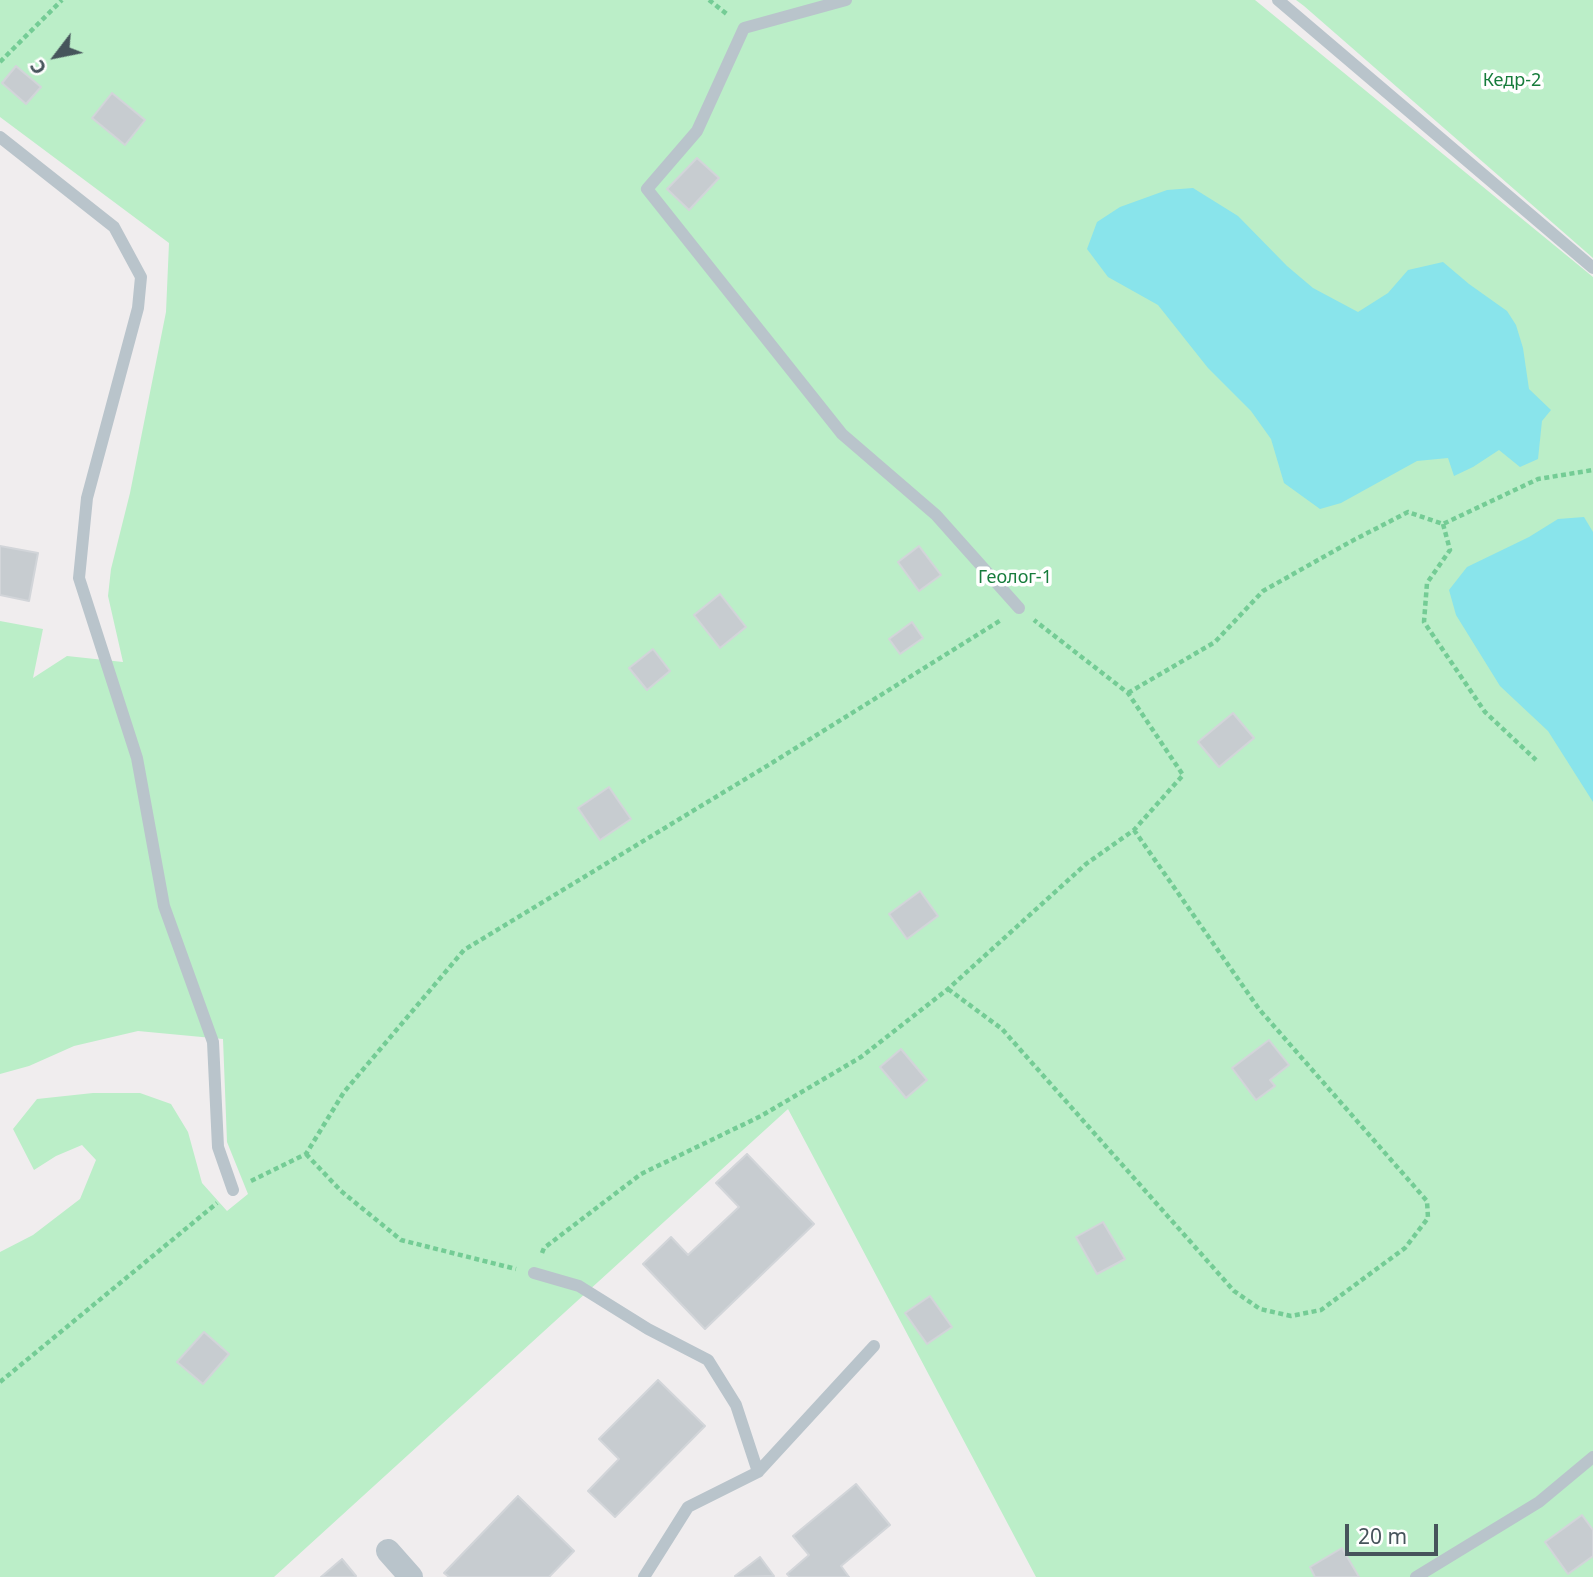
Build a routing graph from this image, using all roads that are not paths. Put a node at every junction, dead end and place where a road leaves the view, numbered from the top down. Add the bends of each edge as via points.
1 (846, 0) edge
2 (1278, 0) edge
3 (0, 137) edge
4 (1593, 268) edge
5 (1019, 608) road end
6 (233, 1190) road end
7 (534, 1273) road end
8 (874, 1346) dead end
9 (1593, 1457) edge
10 (758, 1472) junction
11 (388, 1551) dead end
12 (411, 1577) edge
13 (644, 1577) edge
14 (1416, 1577) edge

1 - 5 lane via 744,28 697,131 647,189 842,435 936,515
2 - 4 lane
3 - 6 lane via 114,227 141,277 138,308 87,498 79,578 137,758 164,906 214,1042 218,1147
7 - 10 lane via 579,1286 708,1360 736,1405
8 - 10 lane
9 - 14 lane via 1539,1502
10 - 13 lane via 688,1507
11 - 12 street

